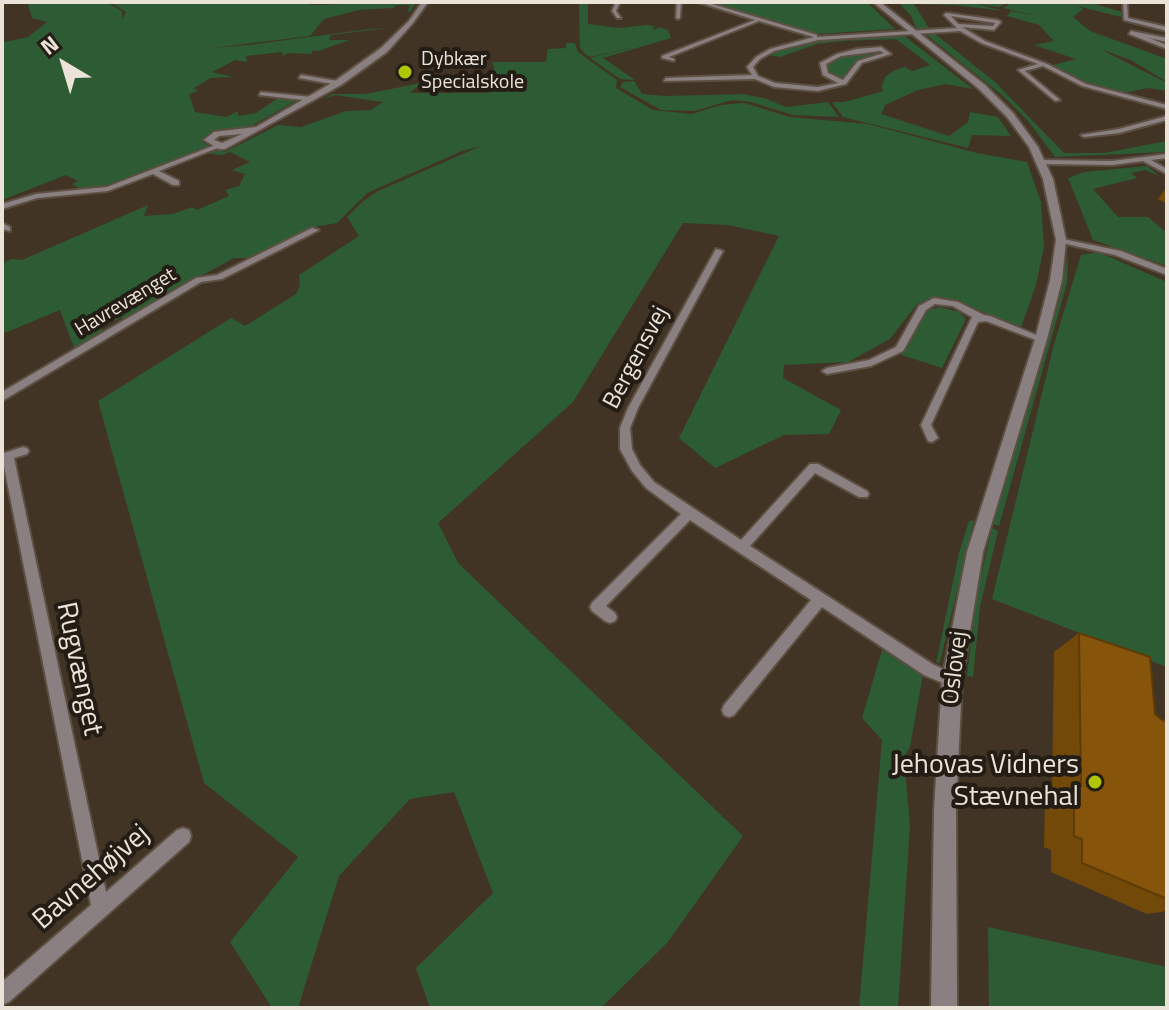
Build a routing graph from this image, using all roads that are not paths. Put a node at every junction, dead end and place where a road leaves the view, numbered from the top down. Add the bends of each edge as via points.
1 (425, 2) edge
2 (618, 2) edge
3 (679, 2) edge
4 (700, 2) edge
5 (876, 2) edge
6 (1125, 2) edge
7 (619, 17) dead end
8 (678, 18) dead end
9 (757, 21) junction
10 (959, 27) junction
11 (1167, 29) edge
12 (910, 31) junction
13 (818, 38) junction
14 (1167, 40) edge
15 (1167, 47) edge
16 (672, 60) dead end
17 (1045, 65) junction
18 (301, 77) dead end
19 (756, 77) junction
20 (666, 80) dead end
21 (338, 83) junction
22 (844, 83) junction
23 (261, 94) dead end
24 (312, 99) junction
25 (1057, 100) dead end
26 (1167, 107) edge
27 (1167, 118) edge
28 (1084, 135) dead end
29 (218, 146) joint
30 (1167, 156) edge
31 (1146, 160) junction
32 (1041, 162) junction
33 (153, 171) junction
34 (1167, 172) edge
35 (176, 183) dead end
36 (2, 207) edge
37 (315, 230) dead end
38 (1061, 240) junction
39 (719, 251) dead end
40 (1167, 272) edge
41 (980, 317) junction
42 (1041, 339) junction
43 (827, 371) dead end
44 (2, 397) edge
45 (932, 438) dead end
46 (23, 451) dead end
47 (863, 494) dead end
48 (689, 513) junction
49 (743, 546) junction
50 (821, 598) junction
51 (610, 617) dead end
52 (952, 680) junction
53 (729, 710) dead end
54 (183, 836) dead end
55 (100, 907) junction
56 (2, 995) edge
57 (944, 1008) edge

1 - 21 street via 384,50
2 - 7 street via 614,11
3 - 8 street
4 - 9 street
5 - 12 street, Oslovej
6 - 11 street via 1126,19
9 - 13 street
9 - 16 street via 664,57
10 - 10 street via 946,14 998,22 994,28
10 - 12 street
10 - 17 street via 983,42
12 - 13 street
12 - 32 street, Oslovej via 993,97
13 - 19 street via 758,58 750,67
14 - 15 street via 1131,33
17 - 25 street via 1021,70
17 - 26 street via 1084,85
18 - 21 street
19 - 20 street
19 - 22 street via 802,89
21 - 24 street
22 - 22 street via 860,62 888,54 881,49 857,51 823,63 825,74
23 - 24 street
24 - 29 street via 258,129 208,138
27 - 28 street
29 - 33 street
30 - 31 street
31 - 32 street
31 - 34 street
32 - 38 street, Oslovej
33 - 35 street
33 - 36 street via 108,189 36,196
37 - 44 street, Havrevænget via 219,277 199,280
38 - 40 street via 1118,253
38 - 42 street, Oslovej
39 - 48 street, Bergensvej via 625,428 626,449 636,468
41 - 42 street
41 - 43 street via 955,304 934,301 922,308 900,349 871,363
41 - 45 street via 926,425
42 - 52 street, Oslovej via 975,552
46 - 55 street, Rugvænget via 8,456
47 - 49 street via 814,467
48 - 49 street, Bergensvej
48 - 51 street via 597,607
49 - 50 street, Bergensvej
50 - 52 street, Bergensvej
50 - 53 street
52 - 57 street, Oslovej
54 - 55 street, Bavnehøjvej
55 - 56 street, Bavnehøjvej

